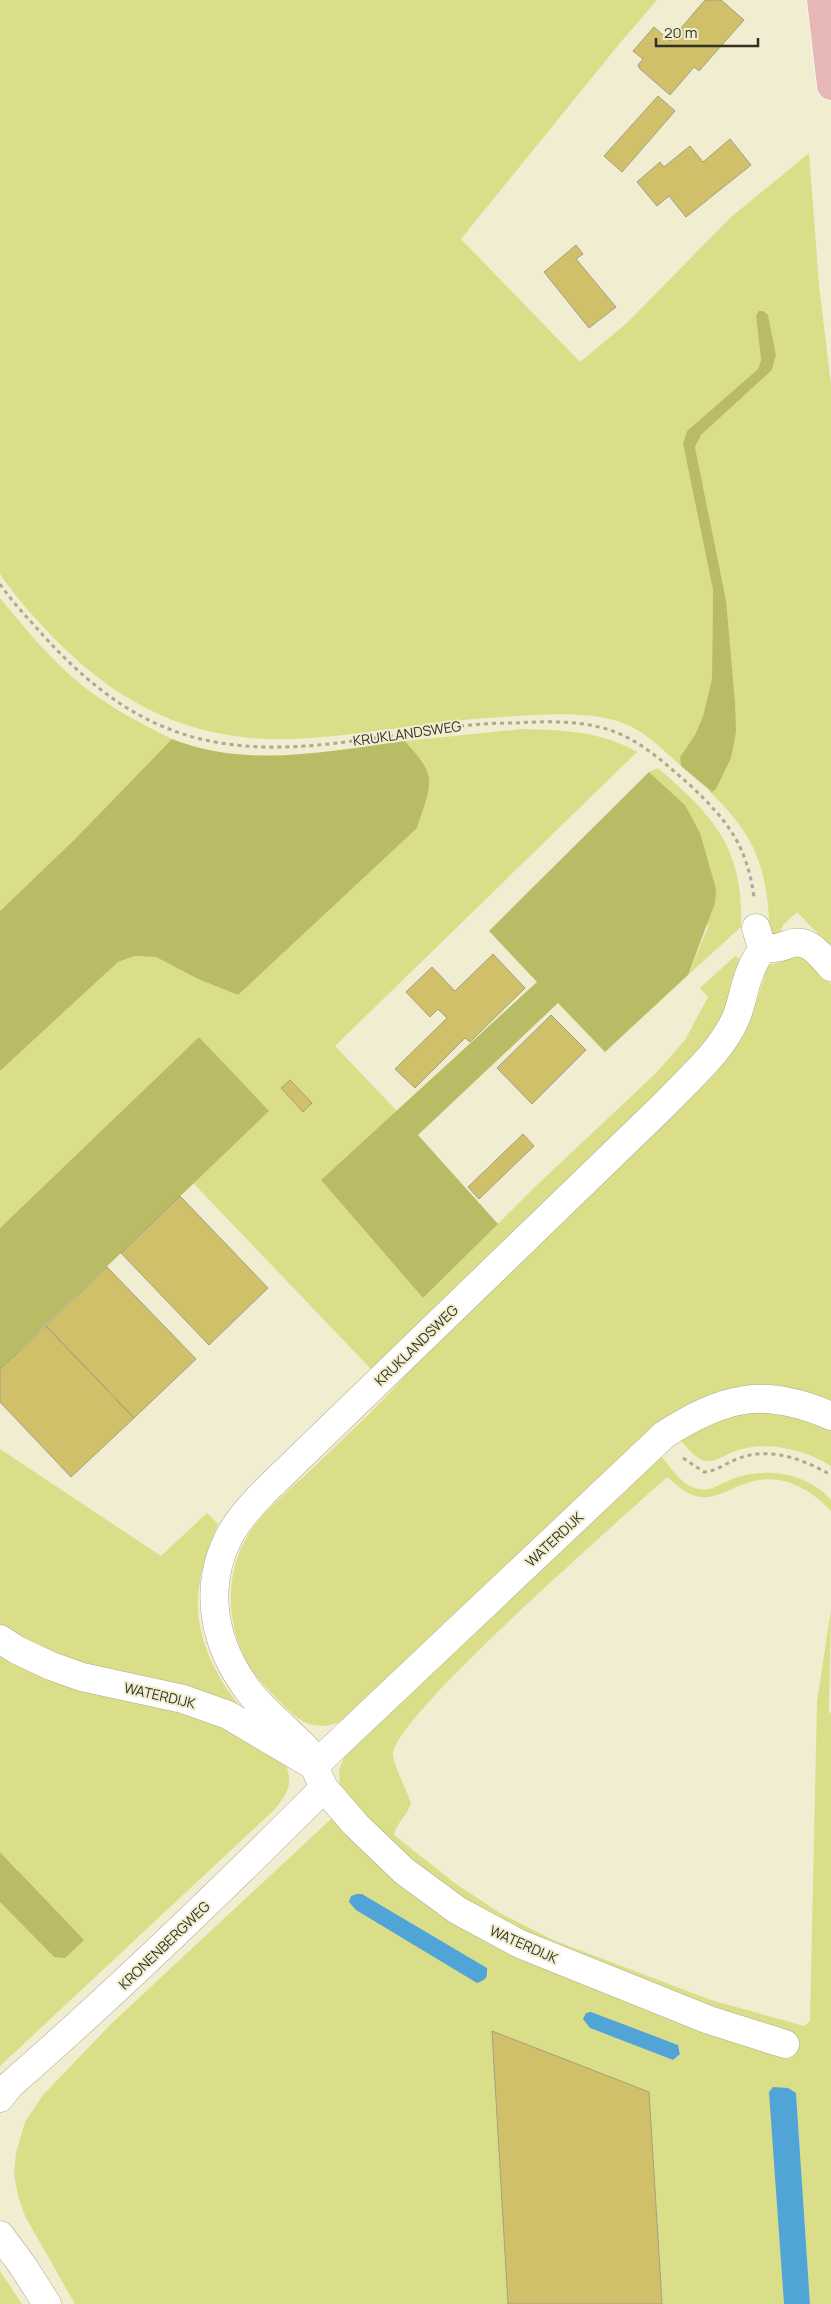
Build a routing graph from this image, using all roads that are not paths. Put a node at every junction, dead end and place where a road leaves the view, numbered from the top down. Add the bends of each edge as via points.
1 (821, 0) edge
2 (831, 86) edge
3 (831, 967) edge
4 (831, 1416) edge
5 (0, 1639) edge
6 (319, 1777) junction
7 (785, 2044) dead end
8 (0, 2098) edge
9 (0, 2235) edge
10 (47, 2304) edge

1 - 2 main road
3 - 6 street, KRUKLANDSWEG via 814,948 798,942 782,947 759,938 759,956 735,1020 707,1060 264,1492 231,1532 222,1552 214,1594 223,1648 253,1696 311,1754
4 - 6 street, WATERDIJK via 782,1401 759,1398 734,1400 686,1421 664,1435
5 - 6 street, WATERDIJK via 51,1666 82,1677 183,1699 228,1715
6 - 7 street, WATERDIJK via 356,1825 404,1871 433,1894 487,1928 700,2016
6 - 8 street, KRONENBERGWEG via 225,1888 105,2002 10,2085
9 - 10 street

